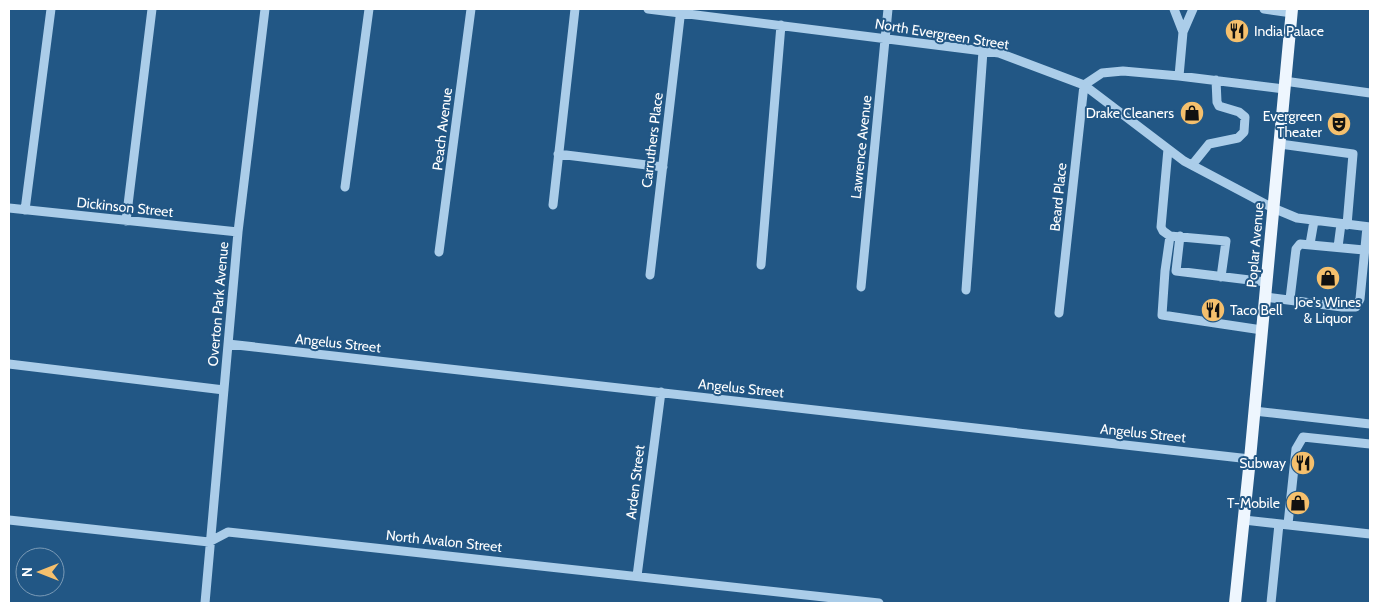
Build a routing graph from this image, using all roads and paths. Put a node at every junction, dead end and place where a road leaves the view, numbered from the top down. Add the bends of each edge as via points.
1 (51, 9) edge
2 (152, 9) edge
3 (264, 9) edge
4 (368, 9) edge
5 (471, 9) edge
6 (575, 9) edge
7 (648, 9) edge
8 (888, 9) edge
9 (1174, 9) edge
10 (1193, 9) edge
11 (1264, 9) edge
12 (681, 11) edge
13 (1292, 11) edge
14 (781, 25) junction
15 (1183, 32) junction
16 (885, 38) junction
17 (983, 51) junction
18 (1179, 76) junction
19 (1216, 80) junction
20 (1084, 85) junction
21 (1284, 86) junction
22 (1370, 93) edge
23 (1280, 144) junction
24 (1168, 148) junction
25 (558, 154) junction
26 (1192, 165) junction
27 (662, 167) junction
28 (345, 187) dead end
29 (553, 205) dead end
30 (9, 208) edge
31 (1273, 208) junction
32 (25, 210) junction
33 (126, 221) junction
34 (1314, 221) junction
35 (1344, 225) junction
36 (1369, 227) edge
37 (238, 232) junction
38 (1170, 236) junction
39 (1180, 236) junction
40 (1310, 244) junction
41 (1338, 247) junction
42 (1364, 250) junction
43 (440, 252) dead end
44 (762, 265) dead end
45 (650, 275) dead end
46 (1221, 277) junction
47 (1266, 282) junction
48 (861, 288) dead end
49 (966, 290) dead end
50 (1265, 296) junction
51 (1290, 299) junction
52 (1059, 312) dead end
53 (1262, 330) junction
54 (228, 344) junction
55 (9, 364) edge
56 (224, 390) junction
57 (661, 392) junction
58 (1254, 411) junction
59 (1370, 424) edge
60 (1370, 444) edge
61 (1250, 459) junction
62 (9, 520) edge
63 (1244, 520) junction
64 (1284, 524) junction
65 (1370, 534) edge
66 (209, 542) junction
67 (637, 576) junction
68 (205, 603) edge
69 (879, 603) edge
70 (1234, 603) edge
71 (1271, 603) edge

1 - 32 street
2 - 33 street
3 - 37 street, Overton Park Avenue
4 - 28 street
5 - 43 street, Peach Avenue
6 - 25 street
7 - 12 street, North Evergreen Street
8 - 16 street, Lawrence Avenue
9 - 15 street
10 - 15 street
11 - 13 street
12 - 14 street, North Evergreen Street
12 - 27 street, Carruthers Place
13 - 21 main road, Poplar Avenue
14 - 16 street, North Evergreen Street
14 - 44 street
15 - 18 street
16 - 17 street, North Evergreen Street
16 - 48 street, Lawrence Avenue
17 - 20 street, North Evergreen Street via 999,53
17 - 49 street
18 - 19 street
18 - 20 street via 1123,71 1102,73
19 - 21 street
19 - 26 street via 1219,106 1245,117 1244,132 1238,138 1209,144
20 - 24 street, North Evergreen Street
20 - 52 street, Beard Place
21 - 22 street
21 - 23 main road, Poplar Avenue
23 - 31 main road, Poplar Avenue
23 - 35 street via 1352,154
24 - 26 street, North Evergreen Street
24 - 38 street via 1161,227
25 - 27 street
25 - 29 street
26 - 31 street, North Evergreen Street
27 - 45 street, Carruthers Place
30 - 32 street, Dickinson Street
31 - 34 street, North Evergreen Street
31 - 47 main road, Poplar Avenue
32 - 33 street, Dickinson Street
33 - 37 street, Dickinson Street
34 - 35 street, North Evergreen Street
34 - 40 street
35 - 36 street, North Evergreen Street
35 - 41 street
36 - 42 street
37 - 54 street, Overton Park Avenue
38 - 39 street
38 - 53 street via 1162,315
39 - 46 street via 1176,271
39 - 46 street via 1226,241
40 - 41 street
40 - 51 street via 1300,244 1296,249
41 - 42 street
42 - 51 street via 1360,299 1356,307
46 - 47 street
47 - 50 main road, Poplar Avenue
50 - 51 street
50 - 53 main road, Poplar Avenue
53 - 58 main road, Poplar Avenue
54 - 56 street, Overton Park Avenue
54 - 57 street, Angelus Street
55 - 56 street
56 - 66 street, Overton Park Avenue
57 - 61 street, Angelus Street
57 - 67 street, Arden Street
58 - 59 street
58 - 61 main road, Poplar Avenue
60 - 64 street via 1303,437 1296,449
61 - 63 main road, Poplar Avenue
62 - 66 street, North Avalon Street
63 - 64 street
63 - 70 main road, Poplar Avenue
64 - 65 street
64 - 71 street
66 - 67 street, North Avalon Street via 228,532
66 - 68 street, Overton Park Avenue
67 - 69 street, North Avalon Street

